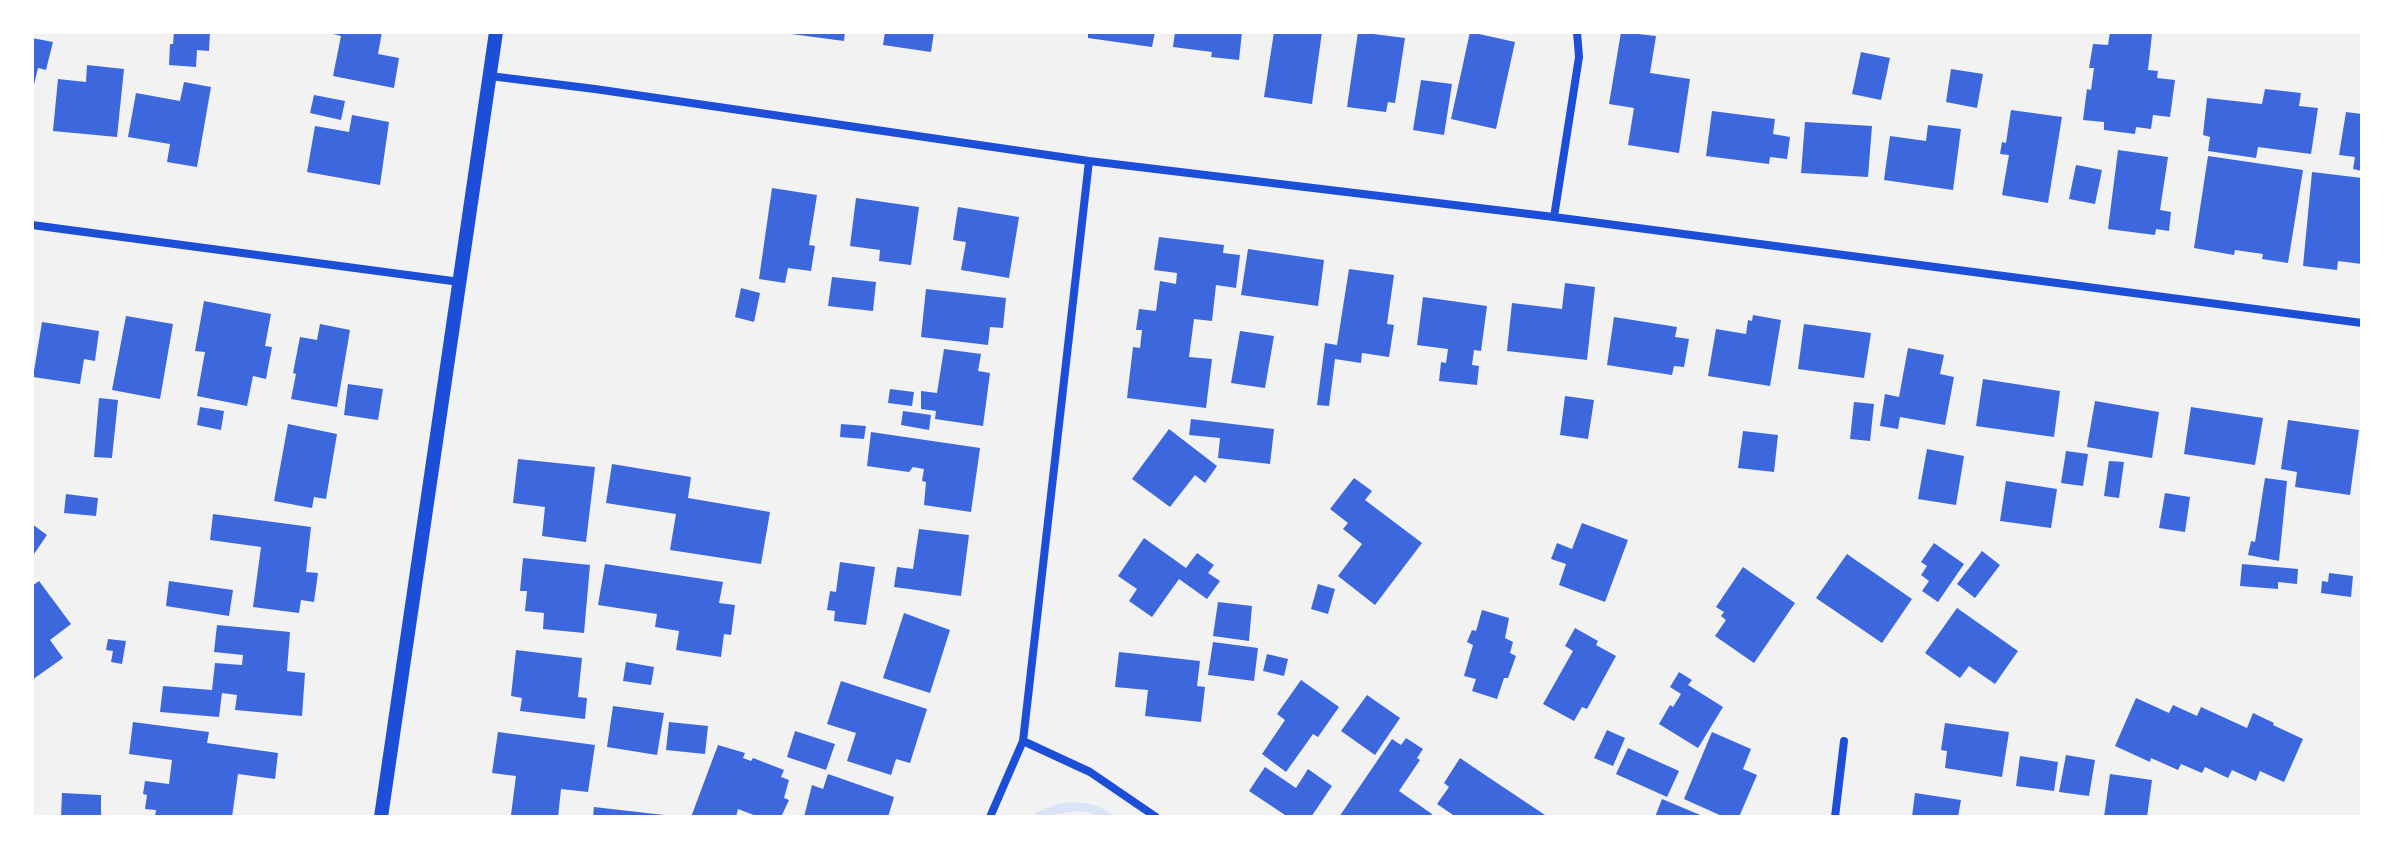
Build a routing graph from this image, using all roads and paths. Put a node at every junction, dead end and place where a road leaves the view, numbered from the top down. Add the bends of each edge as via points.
1 (496, 32) edge
2 (1577, 32) edge
3 (490, 76) junction
4 (1089, 161) junction
5 (1554, 217) junction
6 (32, 225) edge
7 (460, 282) junction
8 (2362, 323) edge
9 (1023, 741) junction
10 (1844, 741) dead end
11 (381, 817) edge
12 (990, 817) edge
13 (1156, 817) edge
14 (1835, 817) edge

1 - 3 street
2 - 5 street via 1579,57
3 - 4 street
3 - 7 street
4 - 5 street
4 - 9 street
5 - 8 street
6 - 7 street
7 - 11 street
9 - 12 street
9 - 13 street via 1090,772
10 - 14 street

